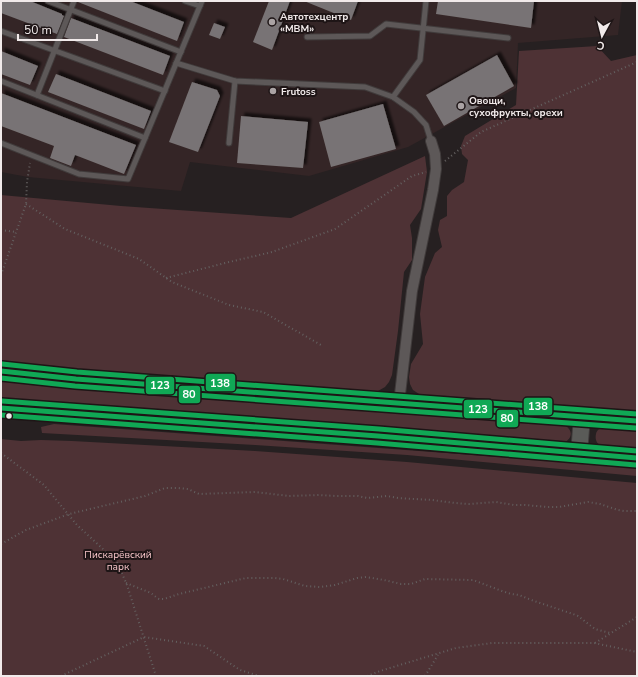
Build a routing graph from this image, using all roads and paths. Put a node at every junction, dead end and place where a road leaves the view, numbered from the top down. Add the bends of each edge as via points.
1 (48, 1) edge
2 (74, 1) edge
3 (186, 1) edge
4 (426, 1) edge
5 (201, 4) edge
6 (70, 10) junction
7 (423, 28) junction
8 (1, 31) edge
9 (307, 37) dead end
10 (508, 38) dead end
11 (54, 51) junction
12 (181, 52) junction
13 (637, 62) edge
14 (176, 63) junction
15 (1, 81) edge
16 (235, 81) junction
17 (165, 91) junction
18 (37, 96) junction
19 (393, 97) junction
20 (145, 138) junction
21 (431, 141) joint
22 (1, 143) edge
23 (229, 143) dead end
24 (32, 155) junction
25 (436, 169) junction
26 (26, 204) junction
27 (1, 230) edge
28 (16, 232) junction
29 (1, 275) edge
30 (166, 278) junction
31 (321, 345) dead end
32 (1, 371) edge
33 (398, 403) junction
34 (1, 408) edge
35 (582, 417) junction
36 (637, 420) edge
37 (579, 453) junction
38 (1, 454) edge
39 (637, 458) edge
40 (637, 511) edge
41 (69, 514) junction
42 (1, 544) edge
43 (126, 583) junction
44 (637, 618) edge
45 (610, 633) junction
46 (144, 637) junction
47 (594, 643) junction
48 (637, 652) edge
49 (438, 654) junction
50 (61, 676) edge
51 (156, 676) edge
52 (259, 676) edge
53 (368, 676) edge
54 (425, 676) edge

1 - 6 lane
2 - 6 lane
3 - 5 lane
4 - 7 lane
5 - 12 lane
6 - 11 lane
6 - 12 lane
7 - 9 lane via 386,24 370,36
7 - 10 lane
7 - 19 lane via 420,60
8 - 11 lane
11 - 17 lane
11 - 18 lane
12 - 14 lane
13 - 25 path via 481,132
14 - 16 lane
14 - 17 lane
15 - 18 lane
16 - 19 lane via 365,87
16 - 23 lane
17 - 20 lane
18 - 20 lane
19 - 21 lane via 414,112 426,125
20 - 24 lane via 128,179 79,174
21 - 25 street
22 - 24 lane
24 - 26 path
25 - 30 path via 412,176 334,229 272,252
25 - 33 street via 412,291
26 - 28 path
26 - 30 path via 65,229 139,260
27 - 28 path
28 - 29 path
30 - 31 path via 229,305 263,312
32 - 33 main road
33 - 35 main road
34 - 37 main road
35 - 36 main road
35 - 37 main road
37 - 39 main road
38 - 41 path via 44,485
40 - 41 path via 618,510 588,502 548,507 496,502 468,504 387,496 289,496 255,492 199,494 178,488 165,488 145,496
41 - 42 path via 26,530
41 - 43 path via 117,562
43 - 45 path via 164,599 251,578 283,579 305,586 320,587 366,577 401,584 411,584 425,579 473,580 573,614 595,629
43 - 46 path
44 - 45 path
45 - 47 path
46 - 50 path
46 - 51 path
46 - 52 path via 204,646 240,670
47 - 48 path
47 - 49 path via 492,643 456,648
49 - 53 path
49 - 54 path

